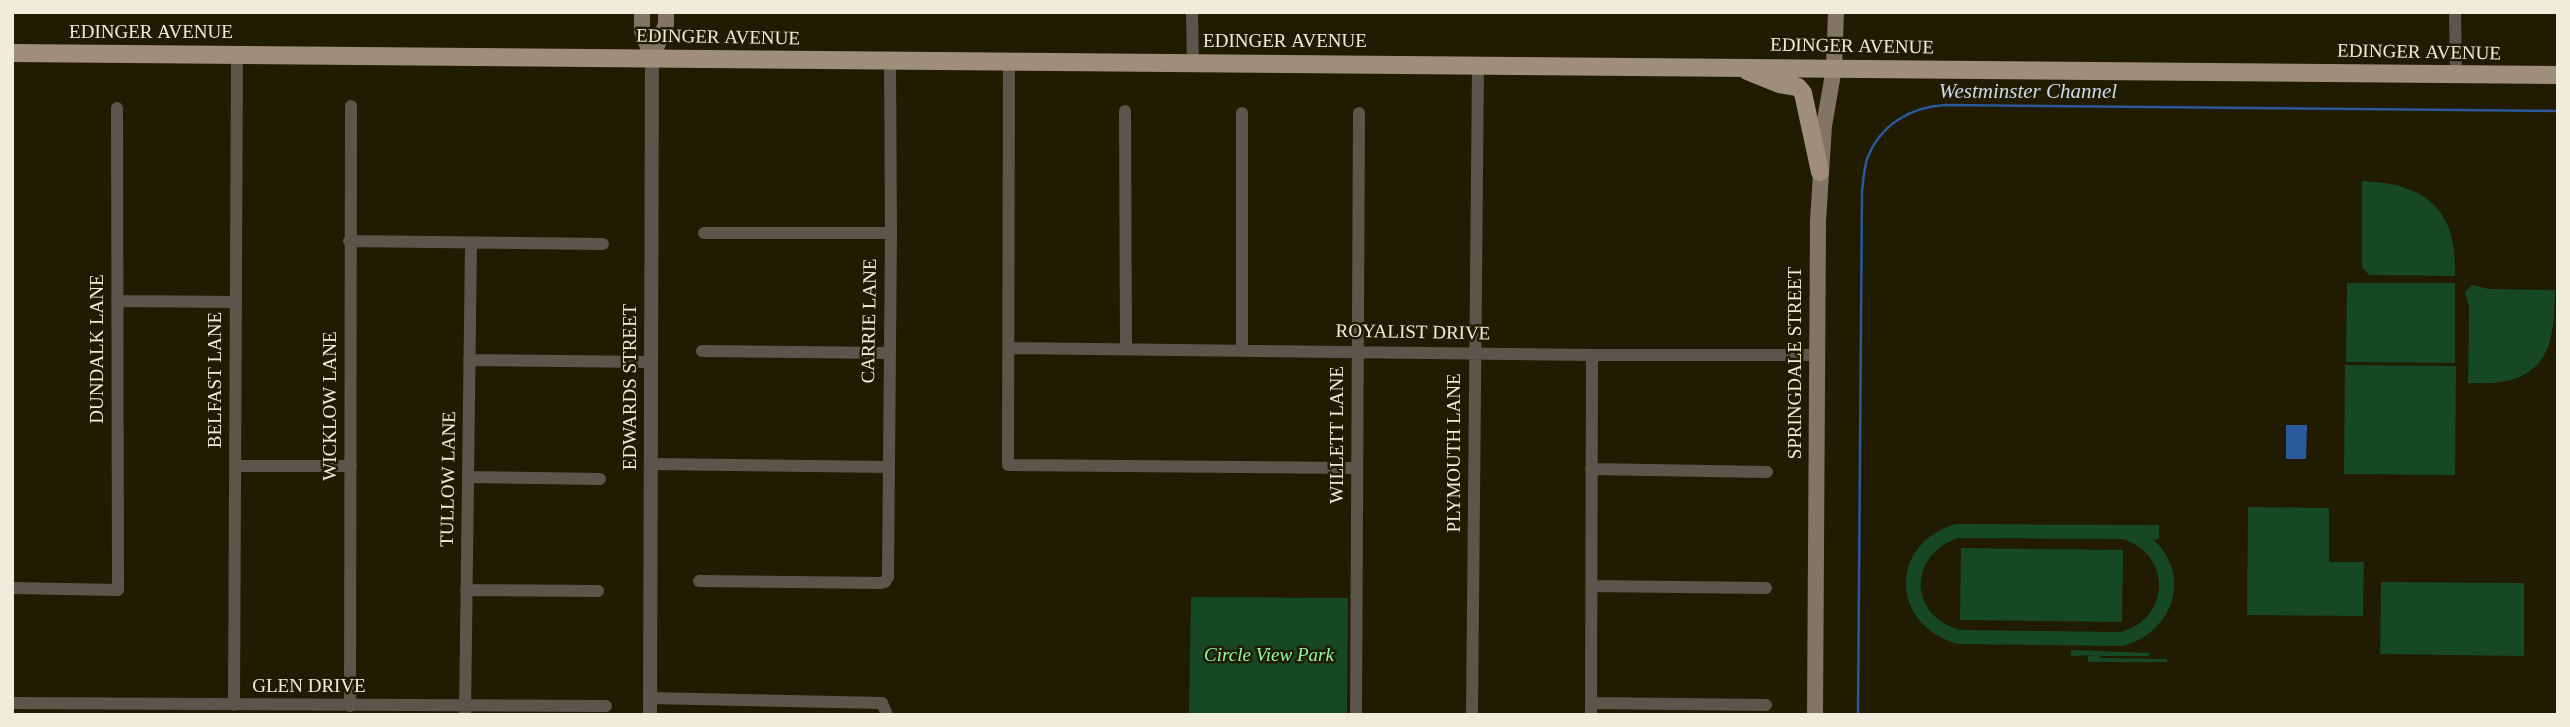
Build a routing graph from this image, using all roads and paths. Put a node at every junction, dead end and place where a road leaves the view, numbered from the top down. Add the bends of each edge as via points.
1 (642, 12) edge
2 (666, 12) edge
3 (1192, 12) edge
4 (1836, 12) edge
5 (2455, 12) edge
6 (12, 53) edge
7 (237, 55) junction
8 (652, 58) junction
9 (890, 60) junction
10 (1009, 61) junction
11 (1193, 62) junction
12 (1478, 65) junction
13 (1737, 67) junction
14 (1834, 68) junction
15 (2456, 74) junction
16 (2558, 75) edge
17 (351, 106) dead end
18 (117, 108) dead end
19 (1125, 111) dead end
20 (1242, 113) dead end
21 (1359, 113) dead end
22 (1820, 172) junction
23 (704, 233) dead end
24 (891, 233) junction
25 (349, 241) junction
26 (471, 243) junction
27 (603, 244) dead end
28 (117, 300) junction
29 (236, 302) junction
30 (1009, 348) junction
31 (1126, 348) junction
32 (1242, 350) junction
33 (702, 351) dead end
34 (1357, 352) junction
35 (889, 353) junction
36 (1475, 353) junction
37 (1592, 355) junction
38 (1817, 355) junction
39 (469, 360) junction
40 (652, 362) junction
41 (652, 464) junction
42 (235, 466) junction
43 (351, 466) junction
44 (889, 467) junction
45 (1356, 468) junction
46 (1591, 469) junction
47 (1767, 472) dead end
48 (469, 477) junction
49 (600, 479) dead end
50 (699, 582) dead end
51 (1591, 586) junction
52 (12, 588) edge
53 (1766, 588) dead end
54 (467, 590) junction
55 (598, 591) dead end
56 (650, 698) junction
57 (12, 703) edge
58 (234, 705) junction
59 (1766, 705) dead end
60 (349, 706) junction
61 (606, 706) dead end
62 (46, 709) edge
63 (465, 709) edge
64 (884, 709) edge
65 (1591, 709) edge
66 (650, 715) edge
67 (1356, 715) edge
68 (1472, 715) edge
69 (1815, 715) edge

1 - 8 main road, EDWARDS STREET via 642,31
2 - 8 main road, EDWARDS STREET
3 - 11 street
4 - 14 main road, SPRINGDALE STREET
5 - 15 street
6 - 7 main road, EDINGER AVENUE
7 - 8 main road, EDINGER AVENUE
7 - 29 street, BELFAST LANE
8 - 9 main road, EDINGER AVENUE
8 - 40 street, EDWARDS STREET
9 - 10 main road, EDINGER AVENUE
9 - 24 street, CARRIE LANE
10 - 11 main road, EDINGER AVENUE
10 - 30 street
11 - 12 main road, EDINGER AVENUE
12 - 13 main road, EDINGER AVENUE
12 - 36 street, PLYMOUTH LANE
13 - 14 main road, EDINGER AVENUE
13 - 22 main road via 1779,85 1798,87 1803,93
14 - 15 main road, EDINGER AVENUE
14 - 22 main road, SPRINGDALE STREET
15 - 16 main road, EDINGER AVENUE
17 - 25 street, WICKLOW LANE
18 - 28 street, DUNDALK LANE
19 - 31 street
20 - 32 street
21 - 34 street, WILLETT LANE
22 - 38 main road, SPRINGDALE STREET
23 - 24 street
24 - 35 street, CARRIE LANE
25 - 26 street
25 - 43 street, WICKLOW LANE
26 - 27 street
26 - 39 street, TULLOW LANE
28 - 29 street
28 - 52 street, DUNDALK LANE via 118,590
29 - 42 street, BELFAST LANE
30 - 31 street, ROYALIST DRIVE
30 - 45 street via 1008,465
31 - 32 street, ROYALIST DRIVE
32 - 34 street, ROYALIST DRIVE
33 - 35 street
34 - 36 street, ROYALIST DRIVE
34 - 45 street, WILLETT LANE
35 - 44 street, CARRIE LANE
36 - 37 street, ROYALIST DRIVE
36 - 68 street, PLYMOUTH LANE
37 - 38 street, ROYALIST DRIVE
37 - 46 street
38 - 69 main road, SPRINGDALE STREET
39 - 40 street
39 - 48 street, TULLOW LANE
40 - 41 street, EDWARDS STREET
41 - 44 street
41 - 56 street, EDWARDS STREET
42 - 43 street
42 - 58 street, BELFAST LANE
43 - 60 street, WICKLOW LANE
44 - 50 street, CARRIE LANE via 885,582
45 - 67 street, WILLETT LANE
46 - 47 street
46 - 51 street
48 - 49 street
48 - 54 street, TULLOW LANE
51 - 53 street
51 - 65 street
54 - 55 street
54 - 63 street, TULLOW LANE
56 - 64 street
56 - 66 street, EDWARDS STREET
57 - 62 street, GLEN DRIVE
58 - 60 street, GLEN DRIVE
58 - 62 street, GLEN DRIVE
59 - 65 street
60 - 63 street, GLEN DRIVE
61 - 63 street, GLEN DRIVE

